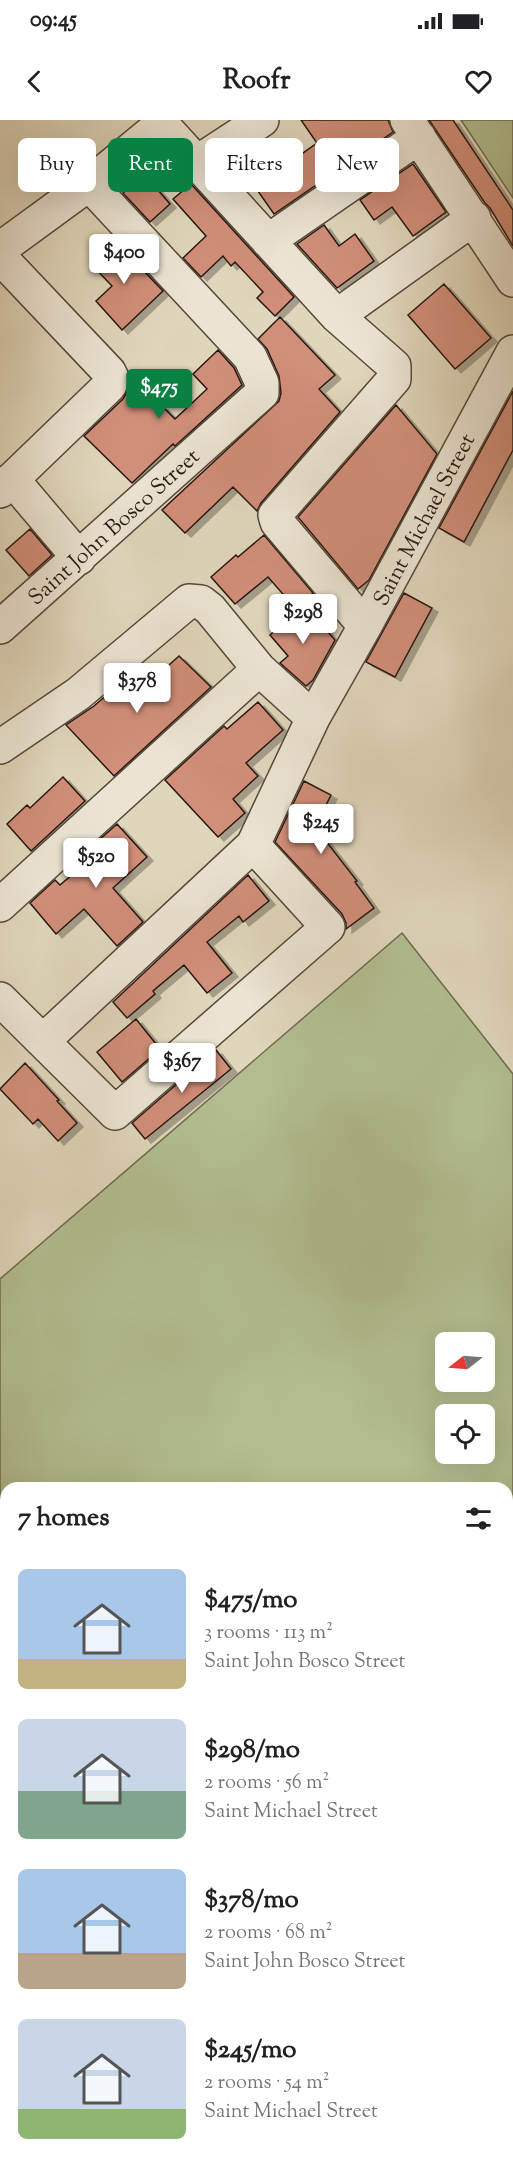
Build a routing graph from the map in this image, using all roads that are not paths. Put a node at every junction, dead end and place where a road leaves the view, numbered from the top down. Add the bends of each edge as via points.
1 (262, 120) edge
2 (160, 122) edge
3 (413, 128) edge
4 (196, 162) junction
5 (96, 178) edge
6 (78, 192) edge
7 (96, 192) edge
8 (474, 218) junction
9 (268, 241) junction
10 (0, 249) edge
11 (0, 257) edge
12 (513, 280) edge
13 (337, 316) junction
14 (513, 352) edge
15 (6, 485) edge
16 (79, 558) junction
17 (365, 626) junction
18 (0, 627) edge
19 (259, 669) junction
20 (313, 718) junction
21 (0, 747) edge
22 (253, 845) junction
23 (0, 905) edge
24 (0, 999) edge
25 (43, 1041) junction

1 - 4 street
2 - 4 street
2 - 5 street
3 - 8 street
3 - 9 street
4 - 9 street
6 - 10 street
7 - 16 street, Saint John Bosco Street via 250,357 262,383 262,393
8 - 12 street
8 - 13 street
9 - 13 street
11 - 15 street via 112,378 110,385
13 - 17 street via 394,366 394,379 275,517
14 - 17 street, Saint Michael Street
15 - 16 street
16 - 18 street, Saint John Bosco Street
17 - 20 street, Saint Michael Street
19 - 20 street
19 - 21 street via 210,609 201,602 189,601 78,693
19 - 23 street
20 - 22 street, Saint Michael Street
22 - 25 street
22 - 25 street via 327,927 115,1113
24 - 25 street

